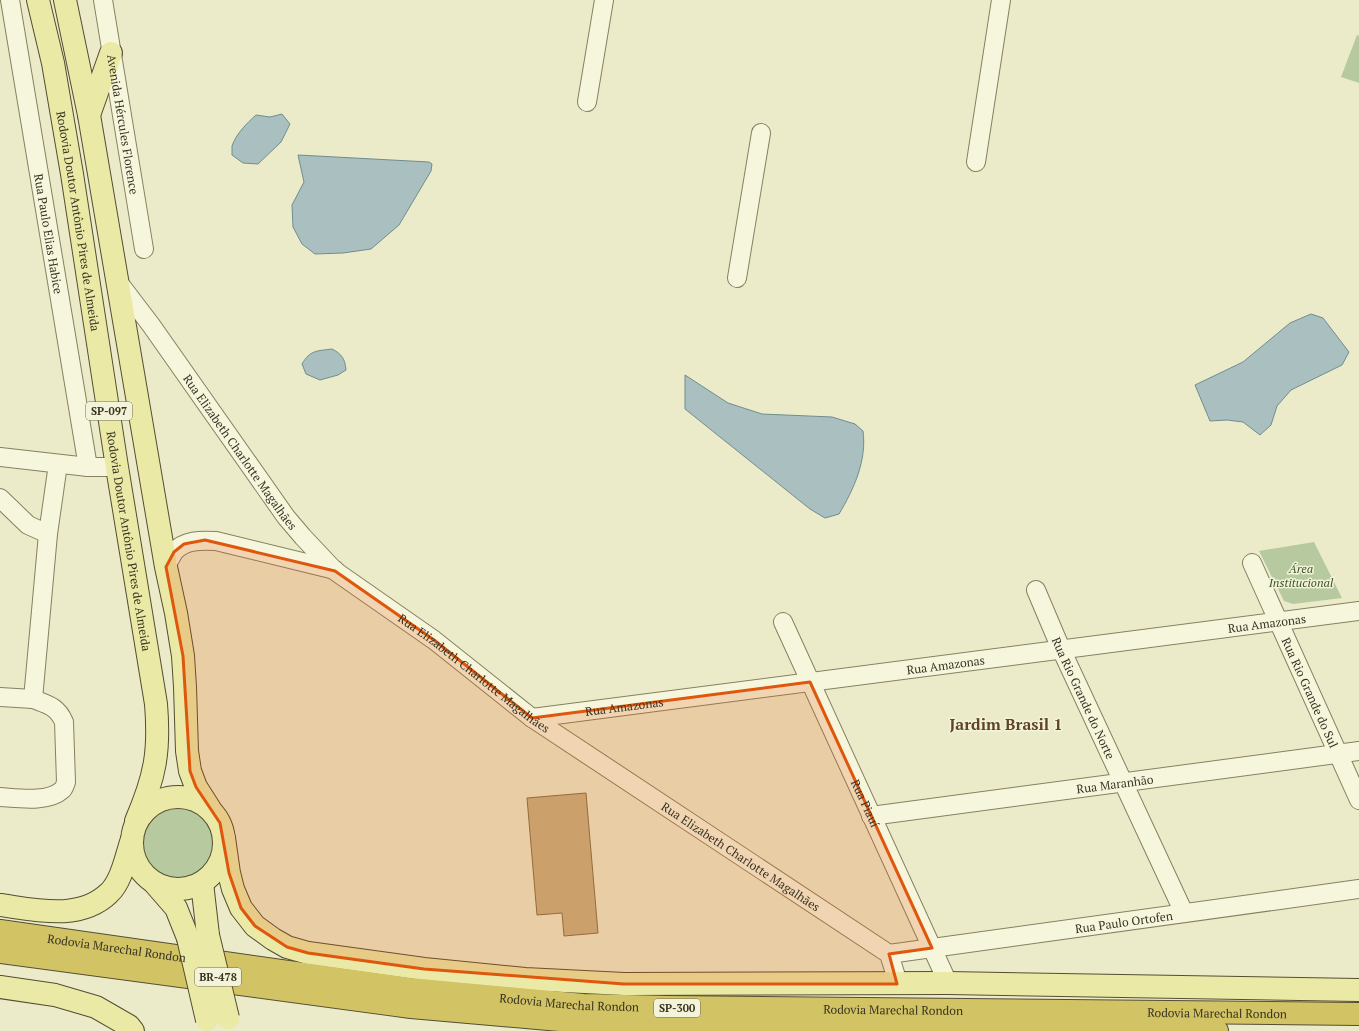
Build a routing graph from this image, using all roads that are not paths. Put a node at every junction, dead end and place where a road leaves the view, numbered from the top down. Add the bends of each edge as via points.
1 (10, 0) edge
2 (38, 0) edge
3 (65, 0) edge
4 (103, 0) edge
5 (604, 0) edge
6 (1001, 0) edge
7 (111, 53) junction
8 (587, 102) dead end
9 (90, 115) junction
10 (761, 133) dead end
11 (976, 162) dead end
12 (144, 249) dead end
13 (737, 278) dead end
14 (119, 283) junction
15 (0, 458) edge
16 (58, 464) junction
17 (88, 467) junction
18 (117, 467) junction
19 (0, 498) edge
20 (48, 534) junction
21 (1252, 563) dead end
22 (166, 566) junction
23 (335, 571) junction
24 (1036, 590) dead end
25 (1359, 611) edge
26 (783, 622) dead end
27 (1279, 622) junction
28 (1061, 650) junction
29 (810, 682) junction
30 (0, 697) edge
31 (33, 699) junction
32 (532, 718) junction
33 (1359, 751) edge
34 (1338, 754) junction
35 (1123, 782) junction
36 (0, 797) edge
37 (1359, 800) edge
38 (210, 809) junction
39 (871, 816) junction
40 (134, 831) junction
41 (224, 838) junction
42 (202, 883) junction
43 (156, 885) junction
44 (1359, 889) edge
45 (0, 905) edge
46 (1184, 913) junction
47 (0, 930) edge
48 (198, 937) junction
49 (932, 948) junction
50 (0, 952) edge
51 (889, 954) junction
52 (948, 983) junction
53 (897, 984) junction
54 (0, 987) edge
55 (1359, 990) edge
56 (1359, 1014) edge
57 (219, 1025) edge
58 (133, 1031) edge
59 (1216, 1031) edge

1 - 17 street, Rua Paulo Elias Habice
2 - 18 main road, Rodovia Doutor Antônio Pires de Almeida / SP-097 via 53,63 72,174
3 - 9 main road, SP-097
4 - 7 street, Avenida Hércules Florence
5 - 8 street
6 - 11 street
7 - 9 main road
7 - 12 street, Avenida Hércules Florence
9 - 14 main road, SP-097
10 - 13 street
14 - 22 main road, SP-097
14 - 23 street, Rua Elizabeth Charlotte Magalhães via 286,517
15 - 16 street
16 - 17 street
16 - 20 street
17 - 18 street
18 - 40 main road, Rodovia Doutor Antônio Pires de Almeida / SP-097 via 151,668 158,728 156,763
19 - 20 street via 28,525
20 - 31 street
21 - 27 street, Rua Rio Grande do Sul
22 - 23 street via 174,552 184,544 205,540
22 - 38 main road, SP-097 via 183,656 190,771 196,787
23 - 32 street, Rua Elizabeth Charlotte Magalhães via 434,640
24 - 28 street, Rua Rio Grande do Norte
25 - 27 street, Rua Amazonas
26 - 29 street, Rua Piauí
27 - 28 street, Rua Amazonas
27 - 34 street, Rua Rio Grande do Sul
28 - 29 street, Rua Amazonas
28 - 35 street, Rua Rio Grande do Norte
29 - 32 street, Rua Amazonas
29 - 39 street, Rua Piauí
30 - 31 street
31 - 36 street via 51,706 60,713 64,722 66,782 63,790 51,797
32 - 51 street, Rua Elizabeth Charlotte Magalhães
33 - 34 street, Rua Maranhão
34 - 35 street, Rua Maranhão
34 - 37 street, Rua Rio Grande do Sul
35 - 39 street, Rua Maranhão
35 - 46 street, Rua Rio Grande do Norte
38 - 40 main road via 199,801 185,797 170,797 156,801 145,810
38 - 41 main road via 220,822
39 - 49 street, Rua Piauí
40 - 43 main road, BR-478 via 132,854 137,867
40 - 45 main road, Rodovia Doutor Antônio Pires de Almeida via 121,874 110,893 89,907 66,912
41 - 42 main road via 220,864
41 - 53 main road via 229,873 241,908 255,926 273,940 308,953 424,969 577,982
42 - 43 main road via 188,889
42 - 48 main road, BR-478
43 - 48 main road, BR-478
44 - 46 street, Rua Paulo Ortofen
46 - 49 street, Rua Paulo Ortofen
47 - 56 highway, Rodovia Marechal Rondon / SP-300 via 409,989 583,1005
48 - 57 main road, BR-478, bridge
49 - 51 street, Rua Paulo Ortofen
49 - 52 street, Rua Piauí
50 - 59 highway, Rodovia Marechal Rondon / SP-300 via 411,1007 594,1023
51 - 53 street
52 - 53 main road
52 - 55 main road
54 - 58 main road via 55,995 96,1007

